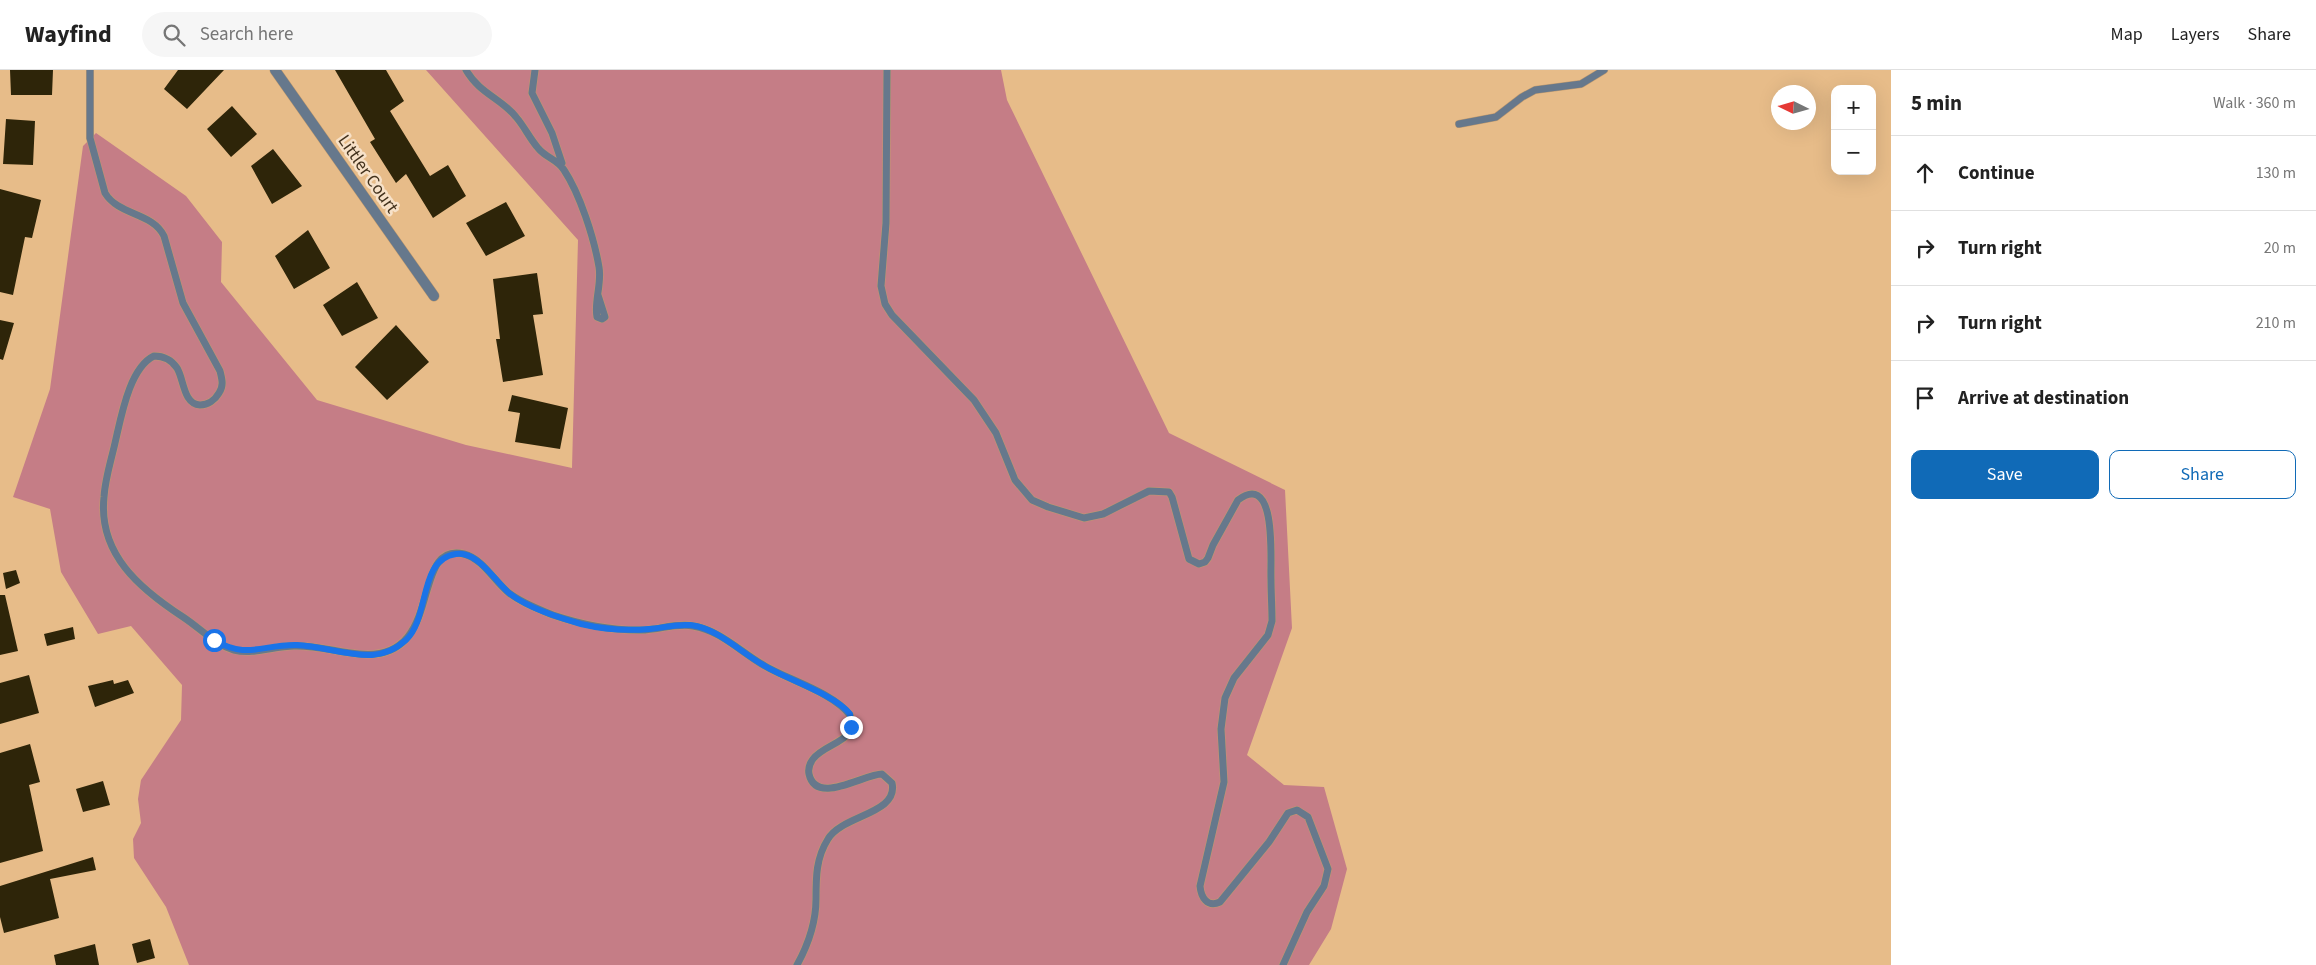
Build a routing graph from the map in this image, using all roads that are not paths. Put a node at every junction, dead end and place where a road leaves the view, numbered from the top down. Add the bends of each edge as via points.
1 (90, 70) edge
2 (275, 70) edge
3 (466, 70) edge
4 (535, 70) edge
5 (887, 70) edge
6 (1604, 70) edge
7 (1459, 124) dead end
8 (565, 171) junction
9 (598, 295) dead end
10 (434, 296) dead end
11 (797, 965) edge
12 (1283, 965) edge

1 - 11 lane via 90,138 105,192 123,209 159,227 183,303 220,371 223,383 216,398 203,405 196,404 186,393 178,369 166,358 154,356 139,369 122,416 104,494 104,525 116,558 149,592 226,647 250,651 297,645 371,655 391,651 408,638 418,623 435,567 446,557 463,554 476,560 510,594 552,614 606,628 647,630 698,626 766,667 839,705 850,714 850,732 814,758 809,772 812,781 823,788 834,788 882,774 892,783 893,793 888,802 843,825 828,838 817,867 815,906 808,943
2 - 10 street, Littler Court
3 - 8 lane via 485,93 515,115 538,148 556,159
4 - 8 lane via 532,93 552,133
5 - 12 lane via 886,223 881,286 884,300 892,316 974,400 996,433 1011,474 1020,488 1037,502 1084,518 1104,514 1149,491 1169,492 1189,559 1199,564 1208,558 1238,500 1254,495 1265,506 1271,528 1272,621 1268,635 1234,678 1225,698 1221,729 1224,782 1200,886 1208,902 1220,902 1288,814 1297,810 1304,814 1328,870 1324,886 1307,912
6 - 7 lane via 1581,84 1535,90 1496,117
8 - 9 lane via 580,204 596,257 600,278

